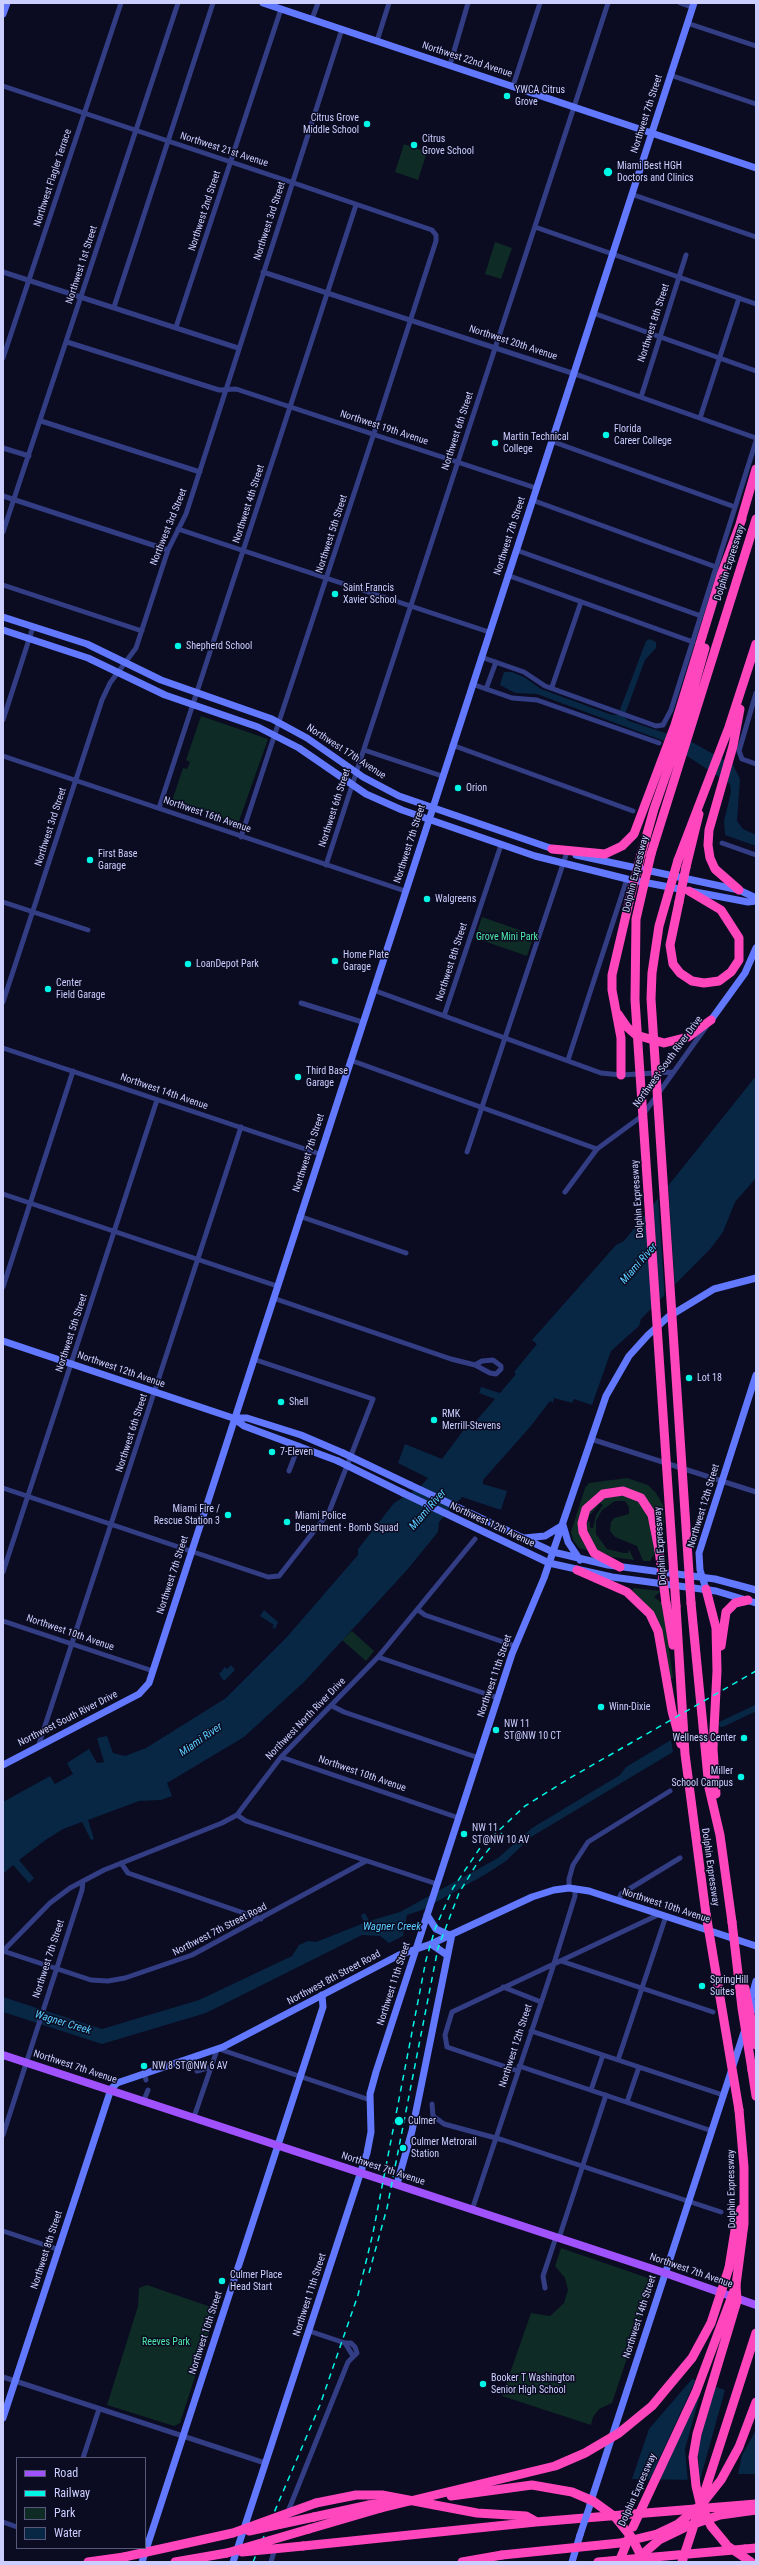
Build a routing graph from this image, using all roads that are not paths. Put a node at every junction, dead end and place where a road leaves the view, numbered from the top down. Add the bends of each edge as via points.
1 (6, 3) edge
2 (121, 3) edge
3 (178, 3) edge
4 (213, 3) edge
5 (263, 3) edge
6 (318, 3) edge
7 (389, 3) edge
8 (468, 3) edge
9 (540, 3) edge
10 (608, 3) edge
11 (680, 3) edge
12 (693, 5) edge
13 (281, 9) junction
14 (3, 14) edge
15 (312, 19) junction
16 (688, 23) junction
17 (342, 29) junction
18 (377, 41) junction
19 (756, 46) edge
20 (450, 65) junction
21 (670, 75) junction
22 (3, 86) edge
23 (513, 86) junction
24 (756, 104) edge
25 (574, 106) junction
26 (84, 113) junction
27 (136, 130) junction
28 (652, 132) junction
29 (168, 141) junction
30 (230, 162) junction
31 (756, 168) edge
32 (292, 183) junction
33 (631, 194) junction
34 (356, 205) junction
35 (535, 227) junction
36 (436, 235) joint
37 (756, 237) edge
38 (613, 253) junction
39 (686, 255) dead end
40 (3, 272) edge
41 (263, 272) junction
42 (680, 276) junction
43 (29, 280) junction
44 (327, 293) junction
45 (81, 297) junction
46 (739, 298) junction
47 (756, 304) edge
48 (114, 307) junction
49 (593, 313) junction
50 (410, 319) junction
51 (176, 328) junction
52 (660, 337) junction
53 (67, 342) junction
54 (495, 347) junction
55 (238, 348) junction
56 (3, 358) edge
57 (720, 358) junction
58 (756, 371) edge
59 (573, 373) junction
60 (227, 390) junction
61 (641, 397) junction
62 (290, 407) junction
63 (700, 418) junction
64 (40, 421) junction
65 (374, 434) junction
66 (756, 439) edge
67 (551, 441) junction
68 (3, 448) edge
69 (29, 456) junction
70 (457, 462) junction
71 (756, 469) edge
72 (200, 472) junction
73 (536, 488) junction
74 (3, 496) edge
75 (14, 499) junction
76 (532, 500) junction
77 (734, 507) junction
78 (756, 519) edge
79 (178, 529) junction
80 (3, 532) edge
81 (168, 550) junction
82 (516, 550) junction
83 (244, 551) junction
84 (716, 566) junction
85 (508, 575) junction
86 (327, 578) junction
87 (3, 585) edge
88 (581, 602) junction
89 (410, 606) junction
90 (3, 616) edge
91 (701, 616) junction
92 (33, 627) junction
93 (3, 630) edge
94 (142, 631) junction
95 (489, 632) junction
96 (30, 638) junction
97 (692, 642) junction
98 (756, 644) edge
99 (481, 657) junction
100 (496, 662) junction
101 (127, 663) junction
102 (118, 672) junction
103 (745, 678) junction
104 (472, 684) junction
105 (553, 687) junction
106 (486, 689) junction
107 (197, 692) junction
108 (756, 693) edge
109 (193, 705) junction
110 (3, 720) edge
111 (280, 723) junction
112 (276, 735) junction
113 (659, 743) dead end
114 (452, 745) junction
115 (364, 750) junction
116 (668, 755) junction
117 (3, 756) edge
118 (756, 764) edge
119 (355, 773) junction
120 (442, 776) junction
121 (76, 780) junction
122 (352, 786) junction
123 (703, 792) junction
124 (159, 808) junction
125 (432, 808) junction
126 (633, 811) dead end
127 (428, 820) junction
128 (241, 837) junction
129 (722, 843) dead end
130 (501, 845) junction
131 (552, 848) junction
132 (567, 852) junction
133 (756, 855) edge
134 (563, 864) junction
135 (326, 865) junction
136 (627, 879) junction
137 (739, 890) junction
138 (405, 891) junction
139 (690, 891) junction
140 (756, 898) edge
141 (756, 901) edge
142 (3, 902) edge
143 (33, 912) junction
144 (88, 930) dead end
145 (756, 948) edge
146 (373, 990) junction
147 (3, 1002) edge
148 (301, 1003) dead end
149 (614, 1006) junction
150 (444, 1016) junction
151 (711, 1020) junction
152 (362, 1022) junction
153 (506, 1038) junction
154 (3, 1048) edge
155 (350, 1060) junction
156 (568, 1060) junction
157 (73, 1071) junction
158 (673, 1072) junction
159 (621, 1075) junction
160 (157, 1100) junction
161 (484, 1108) junction
162 (241, 1127) junction
163 (597, 1149) junction
164 (467, 1152) dead end
165 (320, 1154) junction
166 (565, 1192) dead end
167 (3, 1194) edge
168 (31, 1203) junction
169 (299, 1216) junction
170 (115, 1231) junction
171 (406, 1253) dead end
172 (198, 1259) junction
173 (756, 1278) edge
174 (277, 1286) junction
175 (3, 1287) edge
176 (273, 1298) junction
177 (3, 1341) edge
178 (253, 1358) junction
179 (71, 1364) junction
180 (474, 1365) junction
181 (756, 1378) edge
182 (154, 1392) junction
183 (233, 1418) junction
184 (591, 1439) junction
185 (299, 1445) junction
186 (289, 1471) dead end
187 (722, 1481) junction
188 (3, 1488) edge
189 (756, 1492) edge
190 (28, 1496) junction
191 (112, 1524) junction
192 (563, 1525) junction
193 (520, 1538) junction
194 (475, 1539) dead end
195 (191, 1551) junction
196 (553, 1552) junction
197 (580, 1560) junction
198 (549, 1563) junction
199 (620, 1567) junction
200 (577, 1570) junction
201 (3, 1572) edge
202 (702, 1577) junction
203 (706, 1589) junction
204 (756, 1590) edge
205 (752, 1602) edge
206 (418, 1610) junction
207 (3, 1621) edge
208 (72, 1644) junction
209 (515, 1646) junction
210 (378, 1657) junction
211 (153, 1671) junction
212 (717, 1671) junction
213 (143, 1691) joint
214 (680, 1694) junction
215 (498, 1698) junction
216 (332, 1706) junction
217 (39, 1744) junction
218 (685, 1754) junction
219 (281, 1757) junction
220 (479, 1758) junction
221 (3, 1765) edge
222 (670, 1791) dead end
223 (237, 1815) junction
224 (459, 1818) junction
225 (720, 1836) junction
226 (680, 1858) dead end
227 (366, 1861) junction
228 (121, 1864) junction
229 (83, 1881) junction
230 (437, 1887) junction
231 (572, 1888) junction
232 (618, 1901) junction
233 (427, 1915) junction
234 (663, 1915) junction
235 (261, 1919) junction
236 (450, 1935) junction
237 (431, 1944) junction
238 (756, 1946) edge
239 (417, 1948) junction
240 (3, 1951) edge
241 (447, 1955) junction
242 (561, 1961) junction
243 (738, 1961) junction
244 (553, 1965) junction
245 (57, 1969) junction
246 (756, 1981) edge
247 (503, 1987) junction
248 (642, 1989) junction
249 (322, 1995) junction
250 (541, 2002) junction
251 (756, 2003) edge
252 (751, 2011) junction
253 (713, 2012) dead end
254 (531, 2031) junction
255 (756, 2045) edge
256 (218, 2049) junction
257 (3, 2055) edge
258 (603, 2055) junction
259 (618, 2060) junction
260 (27, 2062) junction
261 (211, 2067) junction
262 (639, 2067) junction
263 (519, 2069) junction
264 (197, 2071) dead end
265 (144, 2072) junction
266 (300, 2076) junction
267 (146, 2080) dead end
268 (111, 2089) junction
269 (148, 2090) dead end
270 (591, 2090) junction
271 (606, 2095) junction
272 (723, 2095) junction
273 (756, 2096) edge
274 (144, 2100) junction
275 (370, 2100) junction
276 (627, 2102) junction
277 (432, 2104) dead end
278 (194, 2117) junction
279 (712, 2131) junction
280 (3, 2135) edge
281 (495, 2139) junction
282 (279, 2145) junction
283 (583, 2167) junction
284 (361, 2172) junction
285 (397, 2184) junction
286 (688, 2202) junction
287 (744, 2202) junction
288 (472, 2210) junction
289 (721, 2212) dead end
290 (3, 2231) edge
291 (557, 2237) junction
292 (57, 2249) junction
293 (665, 2273) junction
294 (736, 2285) junction
295 (545, 2288) dead end
296 (756, 2305) edge
297 (309, 2331) junction
298 (756, 2333) edge
299 (3, 2377) edge
300 (15, 2381) junction
301 (756, 2402) edge
302 (99, 2409) junction
303 (3, 2418) edge
304 (183, 2436) junction
305 (82, 2457) edge
306 (265, 2463) junction
307 (424, 2497) junction
308 (756, 2504) edge
309 (756, 2510) edge
310 (3, 2522) edge
311 (536, 2522) junction
312 (16, 2527) edge
313 (233, 2533) junction
314 (756, 2549) edge
315 (227, 2553) junction
316 (88, 2562) edge
317 (142, 2562) edge
318 (175, 2562) edge
319 (233, 2562) edge
320 (271, 2562) edge
321 (462, 2562) edge
322 (572, 2562) edge
323 (598, 2562) edge
324 (619, 2562) edge
325 (634, 2562) edge
326 (644, 2562) edge
327 (682, 2562) edge
328 (751, 2562) edge

1 - 14 main road
2 - 26 street, Northwest Flagler Terrace
3 - 27 street, Northwest 1st Street
4 - 29 street
5 - 13 main road, Northwest 22nd Avenue
6 - 15 street
7 - 18 street
8 - 20 street
9 - 23 street
10 - 25 street, Northwest 6th Street
11 - 12 street
12 - 16 main road, Northwest 7th Street
13 - 15 main road, Northwest 22nd Avenue
13 - 30 street, Northwest 2nd Street
15 - 17 main road, Northwest 22nd Avenue
16 - 19 street
16 - 21 main road, Northwest 7th Street
17 - 18 main road, Northwest 22nd Avenue
17 - 32 street, Northwest 3rd Street
18 - 20 main road, Northwest 22nd Avenue
20 - 23 main road, Northwest 22nd Avenue
21 - 24 street
21 - 28 main road, Northwest 7th Street
22 - 26 street, Northwest 21st Avenue
23 - 25 main road, Northwest 22nd Avenue
25 - 28 main road, Northwest 22nd Avenue
25 - 35 street, Northwest 6th Street
26 - 27 street, Northwest 21st Avenue
26 - 43 street, Northwest Flagler Terrace
27 - 29 street, Northwest 21st Avenue
27 - 45 street, Northwest 1st Street
28 - 31 main road, Northwest 22nd Avenue
28 - 33 main road, Northwest 7th Street
29 - 30 street, Northwest 21st Avenue
29 - 48 street
30 - 32 street, Northwest 21st Avenue
30 - 51 street, Northwest 2nd Street
32 - 34 street, Northwest 21st Avenue
32 - 41 street, Northwest 3rd Street
33 - 37 street
33 - 38 main road, Northwest 7th Street
34 - 36 street, Northwest 21st Avenue via 432,230
34 - 44 street, Northwest 4th Street
35 - 38 street
35 - 54 street, Northwest 6th Street
36 - 50 street, Northwest 5th Street via 436,242
38 - 42 street
38 - 49 main road, Northwest 7th Street
39 - 42 street, Northwest 8th Street
40 - 43 street
41 - 44 street, Northwest 20th Avenue
41 - 55 street, Northwest 3rd Street
42 - 46 street
42 - 52 street, Northwest 8th Street
43 - 45 street
43 - 56 street, Northwest Flagler Terrace
44 - 50 street, Northwest 20th Avenue
44 - 62 street, Northwest 4th Street
45 - 48 street
45 - 53 street, Northwest 1st Street
46 - 47 street
46 - 57 street
48 - 51 street
49 - 52 street
49 - 59 main road, Northwest 7th Street
50 - 54 street, Northwest 20th Avenue
50 - 65 street, Northwest 5th Street
51 - 55 street
52 - 57 street
52 - 61 street, Northwest 8th Street
53 - 60 street, Northwest 19th Avenue via 219,390
53 - 64 street, Northwest 1st Street
54 - 59 street, Northwest 20th Avenue
54 - 70 street, Northwest 6th Street
55 - 60 street, Northwest 3rd Street via 238,357
57 - 58 street
57 - 63 street
59 - 61 street, Northwest 20th Avenue
59 - 67 main road, Northwest 7th Street
60 - 62 street, Northwest 19th Avenue via 236,389
60 - 72 street, Northwest 3rd Street
61 - 63 street, Northwest 20th Avenue
62 - 65 street, Northwest 19th Avenue
62 - 83 street, Northwest 4th Street
63 - 66 street, Northwest 20th Avenue
64 - 69 street, Northwest 1st Street
64 - 72 street
65 - 70 street, Northwest 19th Avenue
65 - 86 street, Northwest 5th Street
66 - 77 street
67 - 73 main road, Northwest 7th Street
67 - 77 street
68 - 69 street
69 - 75 street, Northwest 1st Street
70 - 73 street, Northwest 19th Avenue
70 - 89 street, Northwest 6th Street
71 - 116 highway
72 - 79 street, Northwest 3rd Street via 186,514
73 - 76 main road, Northwest 7th Street
74 - 75 street
75 - 80 street, Northwest 1st Street
75 - 81 street
76 - 82 main road, Northwest 7th Street
76 - 84 street
77 - 84 street
78 - 214 highway, Dolphin Expressway, bridge via 651,854 636,919 635,1000
79 - 81 street, Northwest 3rd Street
79 - 83 street
81 - 94 street, Northwest 3rd Street
82 - 85 main road, Northwest 7th Street
82 - 91 street
83 - 86 street
83 - 107 street, Northwest 4th Street
84 - 91 street
85 - 88 street
85 - 95 main road, Northwest 7th Street
86 - 89 street
86 - 111 street, Northwest 5th Street
87 - 94 street
88 - 97 street
88 - 105 street
89 - 95 street
89 - 115 street, Northwest 6th Street
90 - 92 main road, Northwest 17th Avenue
91 - 97 street
92 - 96 street
92 - 101 main road, Northwest 17th Avenue via 87,644
93 - 96 main road
94 - 101 street, Northwest 3rd Street via 134,653
95 - 99 main road, Northwest 7th Street
96 - 102 main road via 88,658
96 - 110 street
97 - 105 street via 668,718 663,725 656,726
98 - 103 highway, Dolphin Expressway
99 - 100 street
99 - 104 main road, Northwest 7th Street
100 - 105 street via 524,672 538,683
100 - 106 street
101 - 102 street, Northwest 3rd Street
101 - 107 main road, Northwest 17th Avenue via 162,680
102 - 109 main road via 147,687
102 - 121 street, Northwest 3rd Street via 105,694
103 - 123 highway, Dolphin Expressway
103 - 137 highway via 729,761 710,830 708,852 718,872
104 - 106 street
104 - 114 main road, Northwest 7th Street
106 - 113 street via 512,698 537,700
107 - 109 street, Northwest 4th Street
107 - 111 main road, Northwest 17th Avenue
108 - 118 street via 739,755 744,760
109 - 112 main road via 241,720
109 - 124 street, Northwest 4th Street
111 - 112 street, Northwest 5th Street
111 - 119 main road, Northwest 17th Avenue via 307,738
112 - 122 main road via 299,748
112 - 128 street, Northwest 5th Street
114 - 120 main road, Northwest 7th Street
114 - 126 street
115 - 119 street, Northwest 6th Street
115 - 120 street
116 - 131 highway via 636,828 627,842 608,853 598,854
116 - 149 highway, bridge via 613,963
117 - 121 street, Northwest 16th Avenue
119 - 122 street, Northwest 6th Street
119 - 125 main road, Northwest 17th Avenue via 393,793
120 - 125 main road, Northwest 7th Street
121 - 124 street, Northwest 16th Avenue
121 - 143 street, Northwest 3rd Street
122 - 127 main road via 389,805
122 - 135 street, Northwest 6th Street
123 - 139 highway, bridge via 670,944 673,964 680,973 692,981 719,981 731,972 739,960 739,938 721,910
123 - 225 highway, Dolphin Expressway, bridge via 678,860 659,926 651,999 691,1603 709,1788
124 - 128 street, Northwest 16th Avenue
125 - 127 main road, Northwest 7th Street
125 - 131 main road, Northwest 17th Avenue
127 - 130 main road
127 - 138 main road, Northwest 7th Street
128 - 135 street, Northwest 16th Avenue
129 - 133 street
130 - 134 main road
130 - 150 street, Northwest 8th Street
131 - 132 main road, Northwest 17th Avenue
132 - 134 street
132 - 137 main road, Northwest 17th Avenue
134 - 136 main road
134 - 153 street
135 - 138 street, Northwest 16th Avenue
136 - 139 main road
136 - 156 street
137 - 140 main road, Northwest 17th Avenue
138 - 146 main road, Northwest 7th Street
139 - 141 main road via 748,902
142 - 143 street
143 - 144 street
143 - 147 street, Northwest 3rd Street
145 - 151 main road, Northwest South River Drive via 745,973
146 - 150 street
146 - 152 main road, Northwest 7th Street
148 - 152 street
149 - 151 highway via 627,1027 636,1035 664,1043 688,1036
149 - 159 highway via 621,1038
150 - 153 street
151 - 158 street, Northwest South River Drive
152 - 155 main road, Northwest 7th Street
153 - 156 street
153 - 161 street
154 - 157 street, Northwest 14th Avenue
155 - 161 street
155 - 165 main road, Northwest 7th Street
156 - 159 street via 601,1072
157 - 160 street, Northwest 14th Avenue
157 - 168 street
158 - 159 street
158 - 163 street, Northwest South River Drive via 642,1116
160 - 162 street, Northwest 14th Avenue
160 - 170 street, Northwest 5th Street
161 - 163 street
161 - 164 street
162 - 165 street, Northwest 14th Avenue
162 - 172 street, Northwest 6th Street
163 - 166 street, Northwest South River Drive
165 - 169 main road, Northwest 7th Street
167 - 168 street
168 - 170 street
168 - 175 street
169 - 171 street
169 - 174 main road, Northwest 7th Street
170 - 172 street
170 - 179 street, Northwest 5th Street
172 - 174 street
172 - 182 street, Northwest 6th Street
173 - 184 main road, Northwest 11th Street via 714,1289 668,1316 642,1341 618,1374 606,1396
174 - 176 main road, Northwest 7th Street
176 - 178 main road, Northwest 7th Street
176 - 180 street
177 - 179 main road, Northwest 12th Avenue
178 - 183 main road, Northwest 7th Street
178 - 195 street via 373,1399 326,1517 278,1576 268,1577
179 - 182 main road, Northwest 12th Avenue
179 - 190 street, Northwest 5th Street
180 - 180 street via 490,1373 496,1374 501,1370 501,1366 493,1360
181 - 187 main road, Northwest 12th Street
182 - 183 main road, Northwest 12th Avenue
182 - 191 street, Northwest 6th Street
183 - 185 main road, Northwest 12th Avenue via 244,1426
183 - 193 main road, Northwest 12th Avenue, bridge via 247,1418 301,1435
183 - 195 main road, Northwest 7th Street
184 - 187 street
184 - 192 main road, Northwest 11th Street
185 - 186 street
185 - 198 main road, Northwest 12th Avenue, bridge via 338,1461
187 - 189 street
187 - 202 main road, Northwest 12th Street via 699,1553
188 - 190 street
190 - 191 street
190 - 201 street, Northwest 5th Street
191 - 195 street
191 - 208 street, Northwest 6th Street
192 - 193 main road via 545,1536
192 - 196 main road, Northwest 11th Street
192 - 197 main road via 570,1545
193 - 196 main road, Northwest 12th Avenue
194 - 206 street, Northwest North River Drive
195 - 211 main road, Northwest 7th Street
196 - 197 main road, Northwest 12th Avenue
196 - 198 main road, Northwest 11th Street
197 - 199 main road, Northwest 12th Avenue
198 - 200 main road, Northwest 12th Avenue
198 - 209 main road, Northwest 11th Street
199 - 202 main road, Northwest 12th Avenue
199 - 214 highway, bridge via 594,1553 583,1532 582,1523 586,1509 603,1494 615,1490 628,1492 644,1502 654,1520
200 - 203 main road, Northwest 12th Avenue via 631,1580
200 - 218 highway via 627,1592 650,1614 658,1631 676,1732
202 - 203 main road, Northwest 12th Street
202 - 204 main road, Northwest 12th Avenue
203 - 205 main road, Northwest 12th Avenue
203 - 212 highway via 716,1628
205 - 212 highway via 735,1603 724,1615
206 - 209 street via 425,1615
206 - 210 street, Northwest North River Drive
207 - 208 street, Northwest 10th Avenue
208 - 211 street, Northwest 10th Avenue
208 - 217 street, Northwest 6th Street
209 - 215 main road, Northwest 11th Street
210 - 215 street
210 - 216 street, Northwest North River Drive
211 - 213 main road, Northwest 7th Street
212 - 225 highway via 713,1749
213 - 217 main road, Northwest South River Drive
214 - 218 highway, Dolphin Expressway
215 - 220 main road, Northwest 11th Street
216 - 219 street, Northwest North River Drive
216 - 220 street
217 - 221 main road, Northwest South River Drive
218 - 287 highway, Dolphin Expressway, bridge via 706,1914 739,2110
219 - 223 street, Northwest North River Drive
219 - 224 street, Northwest 10th Avenue
220 - 224 main road, Northwest 11th Street
222 - 231 street, Northwest 12th Street via 588,1842 573,1865 569,1878
223 - 227 street via 246,1821
223 - 228 street, Northwest North River Drive via 222,1824
224 - 230 main road, Northwest 11th Street
225 - 243 highway, Dolphin Expressway, bridge
226 - 232 street via 621,1894
227 - 230 street
227 - 235 street, Northwest 7th Street Road
228 - 229 street, Northwest North River Drive
228 - 235 street via 128,1873
229 - 240 street, Northwest North River Drive via 50,1903
229 - 245 street, Northwest 7th Street
230 - 233 main road, Northwest 11th Street
231 - 232 main road, Northwest 10th Avenue
231 - 236 main road, Northwest 8th Street Road via 537,1895
231 - 244 street, Northwest 12th Street via 575,1896
232 - 234 main road, Northwest 10th Avenue
233 - 236 main road via 436,1929
233 - 239 main road, Northwest 11th Street
234 - 238 main road, Northwest 10th Avenue
234 - 242 street
234 - 248 street
235 - 245 street, Northwest 7th Street Road via 183,1959 123,1979 97,1980
236 - 237 main road, Northwest 8th Street Road
236 - 241 main road
237 - 239 main road, Northwest 8th Street Road
237 - 241 main road
239 - 249 main road, Northwest 8th Street Road
239 - 275 main road, Northwest 11th Street via 374,2078
240 - 245 street, Northwest 7th Street Road
241 - 285 main road via 412,2131
242 - 244 street
242 - 248 street
243 - 255 highway, bridge
243 - 273 highway, Dolphin Expressway, bridge via 742,2008
244 - 247 street
244 - 250 street, Northwest 12th Street
245 - 260 street, Northwest 7th Street
246 - 252 main road, Northwest 14th Street via 750,2000
247 - 250 street
247 - 263 street via 452,2012 447,2023 445,2043 459,2052
248 - 253 street
248 - 259 street
249 - 256 main road, Northwest 8th Street Road
249 - 266 main road, Northwest 10th Street via 323,2007
250 - 254 street, Northwest 12th Street
251 - 252 main road, Northwest 14th Street
252 - 272 main road, Northwest 14th Street
254 - 258 street
254 - 263 street, Northwest 12th Street
256 - 261 street
256 - 265 main road, Northwest 8th Street Road
256 - 266 street
257 - 260 main road, Northwest 7th Avenue
258 - 259 street
258 - 270 street
259 - 262 street
260 - 268 main road, Northwest 7th Avenue
260 - 280 street, Northwest 7th Street
261 - 264 street
261 - 278 street
262 - 272 street
262 - 276 street
263 - 270 street
263 - 281 street, Northwest 12th Street
265 - 267 street
265 - 268 main road, Northwest 8th Street Road via 121,2080
266 - 275 street
266 - 282 main road, Northwest 10th Street
268 - 274 main road, Northwest 7th Avenue
268 - 292 main road, Northwest 8th Street
269 - 274 street
270 - 271 street
271 - 276 street
271 - 283 street
272 - 279 main road, Northwest 14th Street
274 - 278 main road, Northwest 7th Avenue
275 - 284 main road, Northwest 11th Street via 370,2141
276 - 279 street
277 - 281 street via 433,2116 440,2122
278 - 282 main road, Northwest 7th Avenue
279 - 286 main road, Northwest 14th Street
281 - 283 street
281 - 288 street, Northwest 12th Street
282 - 284 main road, Northwest 7th Avenue
282 - 304 main road, Northwest 10th Street
283 - 286 street
283 - 291 street
284 - 285 main road, Northwest 7th Avenue
284 - 297 main road, Northwest 11th Street
285 - 288 main road, Northwest 7th Avenue
286 - 289 street
286 - 293 main road, Northwest 14th Street
287 - 294 highway, Dolphin Expressway
287 - 307 highway, bridge via 736,2224 729,2268 717,2310 700,2346 674,2383 635,2421 601,2444 555,2466
288 - 291 main road, Northwest 7th Avenue
290 - 292 street
291 - 293 main road, Northwest 7th Avenue
291 - 295 street via 543,2276
292 - 300 main road, Northwest 8th Street
293 - 296 main road, Northwest 7th Avenue
293 - 322 main road, Northwest 14th Street, bridge
294 - 324 highway, Dolphin Expressway, bridge via 696,2392
294 - 328 highway, bridge via 737,2301 697,2434 693,2466 697,2491 705,2515 726,2544
297 - 306 main road, Northwest 11th Street
297 - 320 street via 345,2343 355,2354 348,2362 288,2511
298 - 327 highway, bridge
299 - 300 street
300 - 302 street
300 - 303 main road, Northwest 8th Street
301 - 321 highway, bridge via 739,2447 721,2480 702,2504 678,2524 657,2534 620,2543 502,2555
302 - 304 street
302 - 305 street
304 - 306 street
304 - 317 main road, Northwest 10th Street
306 - 319 main road, Northwest 11th Street
307 - 313 highway, bridge via 369,2505 260,2530
307 - 315 highway, bridge
307 - 326 highway, bridge via 532,2485 572,2492 593,2501 615,2517 632,2538
308 - 311 highway
309 - 325 highway via 720,2515 688,2526 659,2540
310 - 312 street
311 - 313 highway, bridge via 526,2516 476,2513 382,2495 356,2495 316,2503
311 - 315 highway, bridge
313 - 316 highway, bridge via 124,2557
314 - 323 highway, bridge
315 - 318 highway

